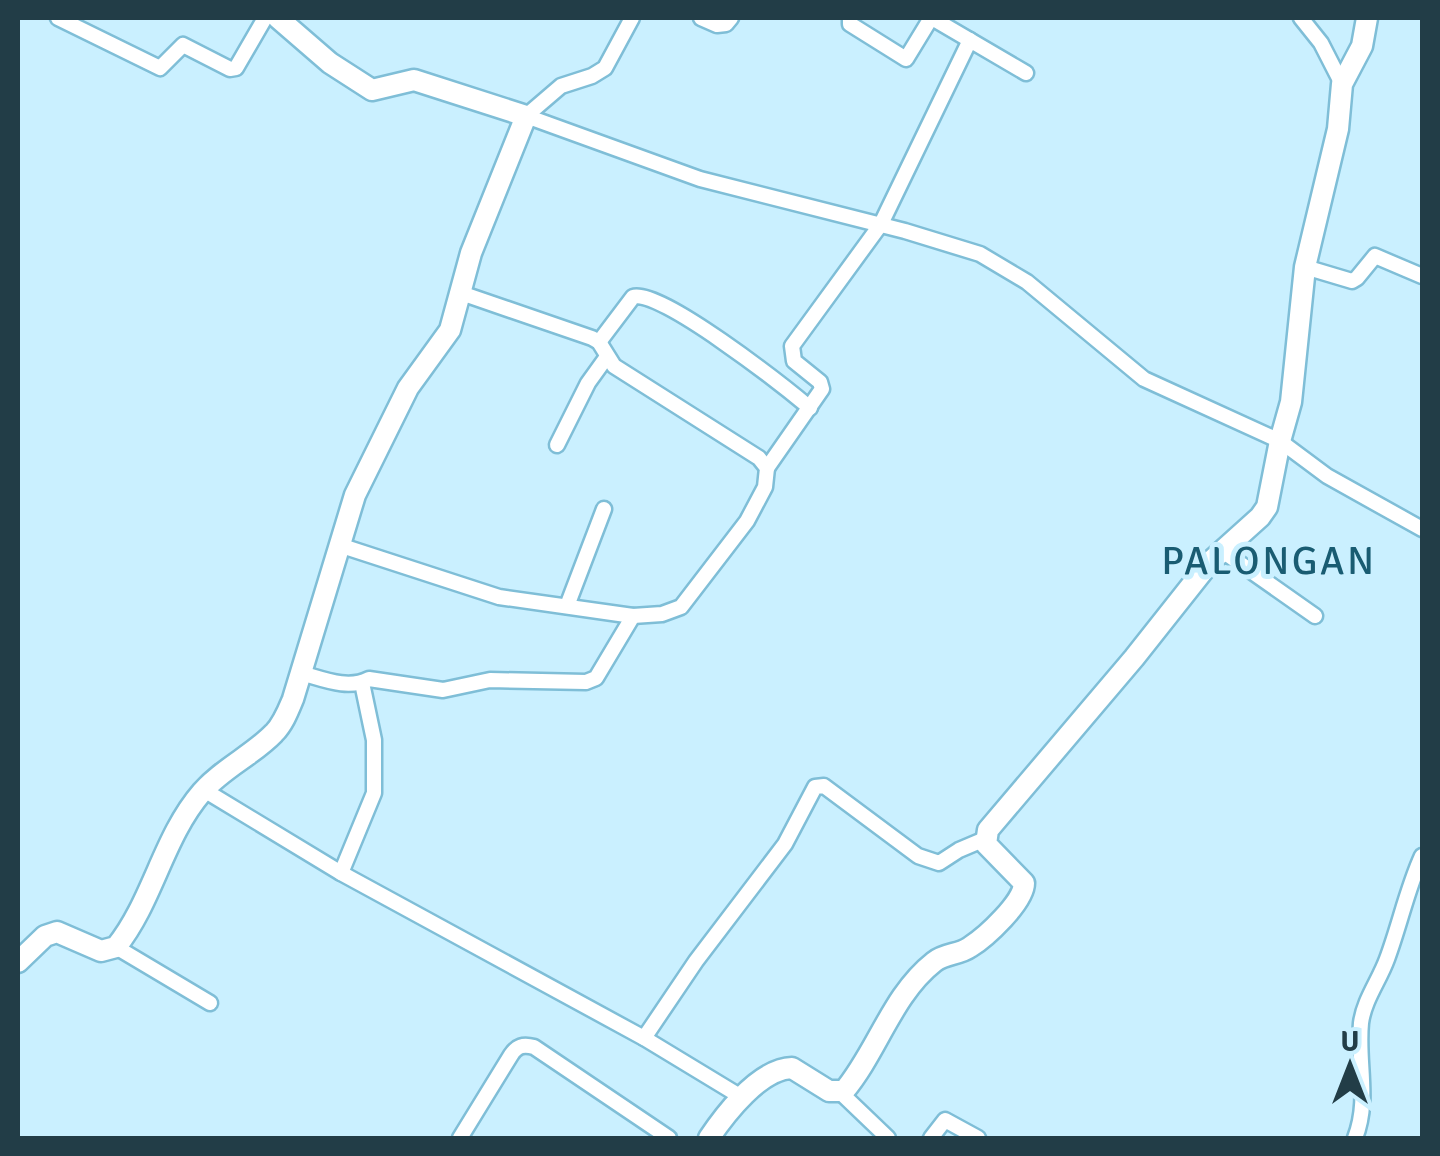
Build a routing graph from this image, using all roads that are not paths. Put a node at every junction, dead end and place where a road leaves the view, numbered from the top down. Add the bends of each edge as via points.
1 (58, 18) edge
2 (265, 18) edge
3 (278, 18) edge
4 (632, 18) edge
5 (701, 18) edge
6 (731, 18) edge
7 (850, 18) edge
8 (932, 18) edge
9 (1300, 18) edge
10 (1367, 18) edge
11 (970, 40) junction
12 (1026, 73) dead end
13 (1342, 84) junction
14 (526, 116) junction
15 (881, 224) junction
16 (1306, 266) junction
17 (1422, 276) edge
18 (461, 294) junction
19 (599, 342) junction
20 (606, 358) junction
21 (810, 408) junction
22 (1280, 441) junction
23 (558, 445) dead end
24 (767, 468) junction
25 (604, 509) dead end
26 (1422, 529) edge
27 (339, 545) junction
28 (1221, 550) junction
29 (568, 606) junction
30 (633, 616) junction
31 (1315, 616) dead end
32 (301, 673) junction
33 (362, 683) junction
34 (204, 790) junction
35 (985, 839) junction
36 (1422, 856) edge
37 (341, 873) junction
38 (116, 947) junction
39 (18, 962) edge
40 (210, 1003) dead end
41 (644, 1038) junction
42 (840, 1094) junction
43 (743, 1098) junction
44 (460, 1138) edge
45 (668, 1138) edge
46 (709, 1138) edge
47 (888, 1138) edge
48 (931, 1138) edge
49 (978, 1138) edge
50 (1355, 1138) edge

1 - 2 street via 160,68 183,46 230,70
3 - 14 street via 372,90 414,80
4 - 14 street via 604,68 560,86
5 - 6 street via 722,25
7 - 8 street via 906,58
8 - 11 street
9 - 13 street
10 - 13 street via 1362,46
11 - 12 street
11 - 15 street
13 - 16 street
14 - 15 street via 700,179
14 - 18 street via 471,252
15 - 21 street via 792,346 794,361 822,386
15 - 22 street via 1001,264 1144,380
16 - 17 street via 1352,281 1374,256
16 - 22 street via 1292,402
18 - 19 street
18 - 27 street via 450,330 408,388 362,480
19 - 20 street
19 - 21 street via 633,297 646,295 712,334
20 - 23 street
20 - 24 street
21 - 24 street
22 - 26 street
22 - 28 street via 1267,506
24 - 30 street via 747,521 681,607
25 - 29 street
27 - 29 street via 498,596
27 - 32 street
28 - 31 street
28 - 35 street
29 - 30 street
30 - 33 street via 592,681 490,680 442,690
32 - 33 street
32 - 34 street via 274,733
33 - 37 street via 374,740 374,793
34 - 37 street
34 - 38 street
35 - 41 street via 934,862 824,786 815,787 784,844
35 - 42 street via 1021,876 1023,894 972,946 945,955 920,977
36 - 50 street via 1366,1002 1364,1108
37 - 41 street
38 - 39 street via 101,951 57,932
38 - 40 street
41 - 43 street
42 - 43 street via 787,1067
42 - 47 street
43 - 46 street
44 - 45 street via 510,1055 526,1045
48 - 49 street via 946,1120

